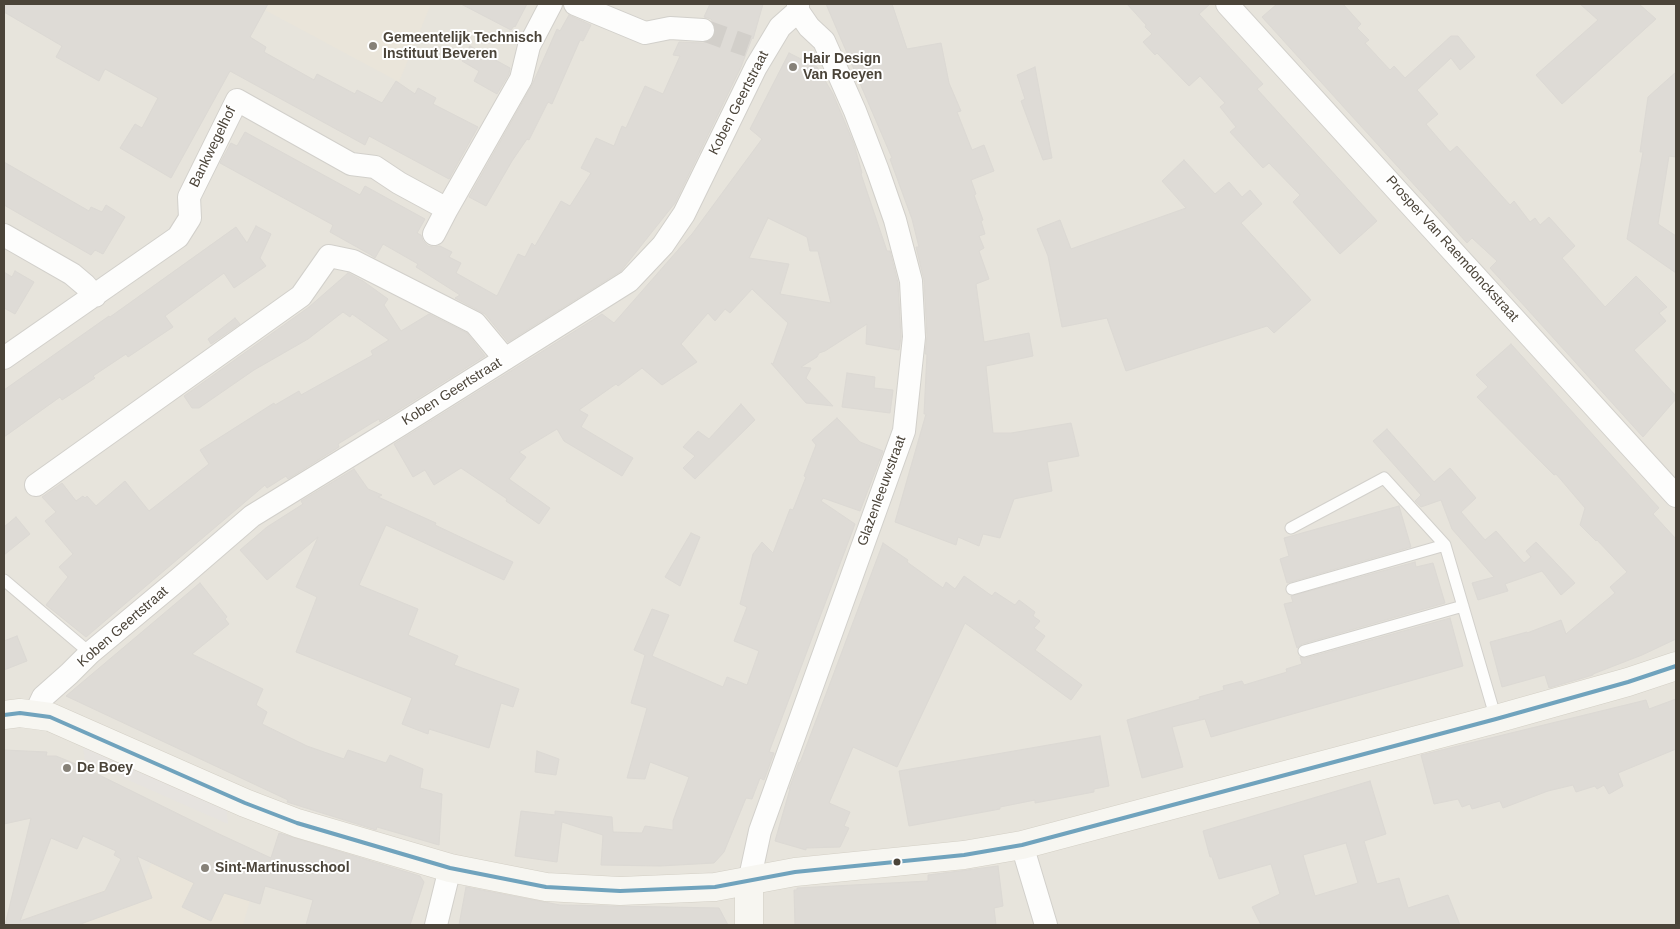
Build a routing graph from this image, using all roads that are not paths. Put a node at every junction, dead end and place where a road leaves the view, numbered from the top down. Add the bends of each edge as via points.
1 (551, 4) edge
2 (575, 4) edge
3 (1227, 4) edge
4 (798, 7) edge
5 (702, 30) tunnel mouth
6 (447, 209) junction
7 (434, 234) dead end
8 (4, 235) edge
9 (94, 296) junction
10 (4, 358) edge
11 (505, 359) junction
12 (36, 485) dead end
13 (1676, 496) edge
14 (1291, 528) dead end
15 (1445, 545) junction
16 (4, 580) edge
17 (1292, 589) dead end
18 (1462, 606) junction
19 (1304, 651) dead end
20 (90, 652) junction
21 (1676, 666) edge
22 (35, 714) junction
23 (4, 715) edge
24 (1496, 720) junction
25 (1022, 845) junction
26 (450, 868) junction
27 (749, 882) junction
28 (436, 925) edge
29 (749, 925) edge
30 (1046, 925) edge

1 - 6 street via 529,46 521,79
2 - 5 street via 645,33 670,28
3 - 13 street, Prosper Van Raemdonckstraat
4 - 11 street, Koben Geertstraat via 756,50 684,214 663,245 629,281
4 - 27 street, Glazenleeuwstraat via 809,27 824,41 878,171 911,281 914,337 904,431 760,831
6 - 7 street
6 - 9 street, Bankwegelhof via 375,167 351,164 237,100 189,197 190,218 178,237
8 - 9 street via 72,274
9 - 10 street, Bankwegelhof
11 - 12 street via 475,323 354,261 329,256 301,296
11 - 20 street, Koben Geertstraat via 252,516
14 - 15 lane via 1384,478
15 - 17 lane
15 - 18 lane
16 - 20 lane
18 - 19 lane
18 - 24 lane
20 - 22 street, Koben Geertstraat via 43,697
21 - 24 street
22 - 23 street
22 - 26 street via 63,722 297,823
24 - 25 street
25 - 27 street via 795,872
25 - 30 street
26 - 27 street via 546,887 620,891 715,888
26 - 28 street
27 - 29 street, Glazenleeuwstraat

